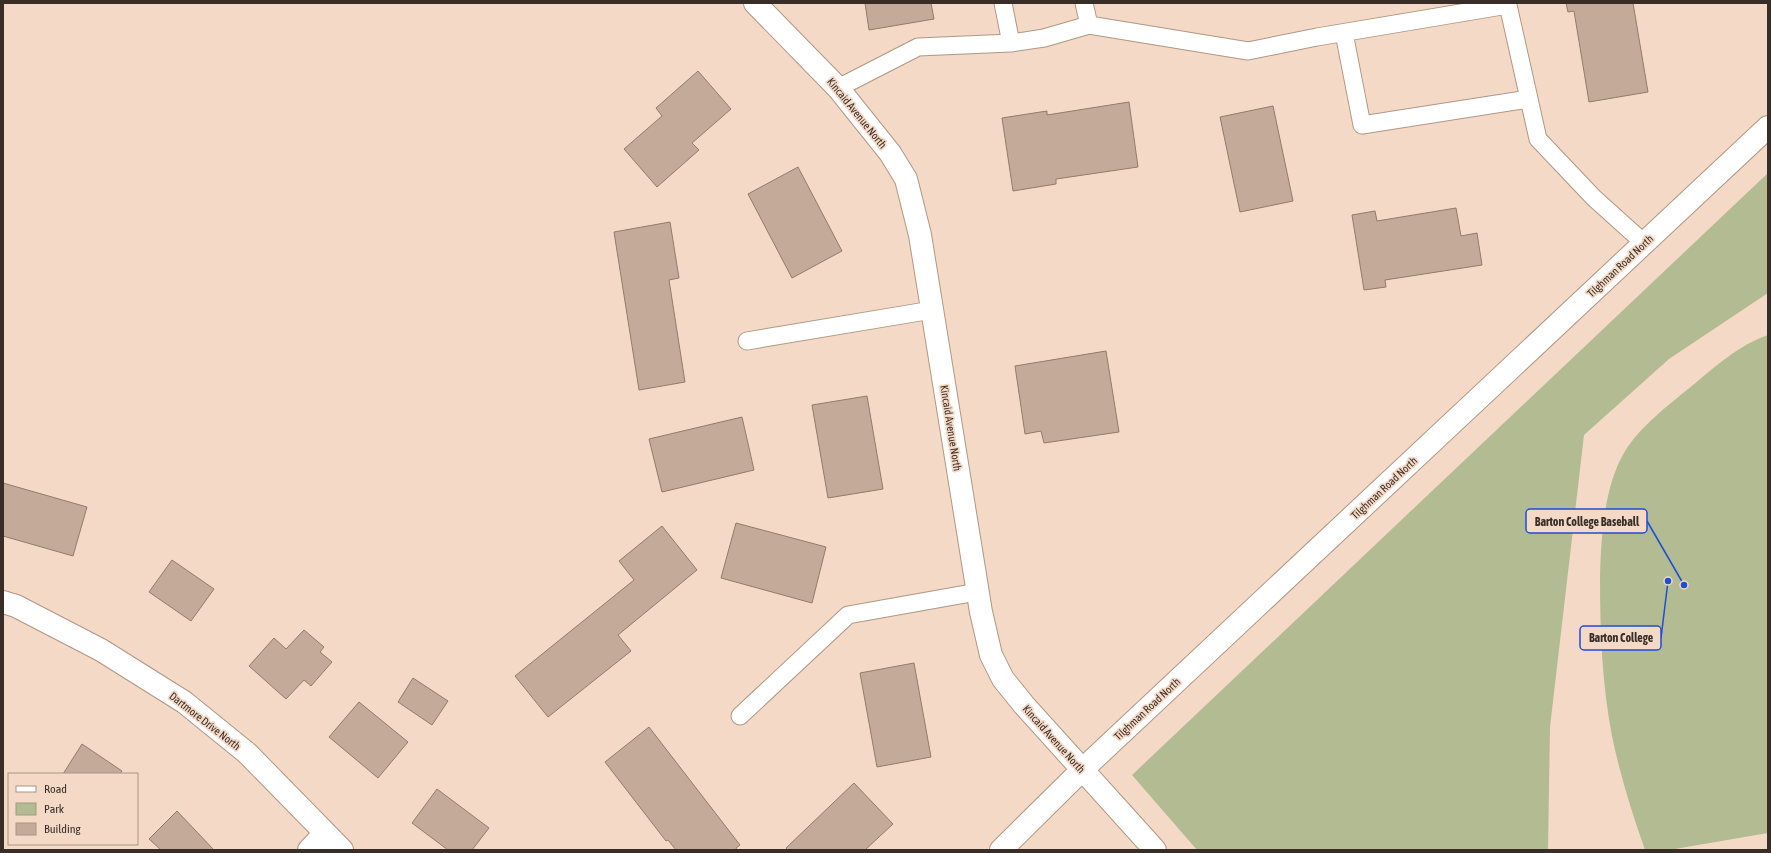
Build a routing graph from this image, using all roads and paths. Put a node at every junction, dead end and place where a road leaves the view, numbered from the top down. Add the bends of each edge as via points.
1 (755, 3) edge
2 (1004, 3) edge
3 (1084, 3) edge
4 (1089, 24) junction
5 (1344, 33) junction
6 (1011, 43) junction
7 (838, 88) junction
8 (1529, 99) junction
9 (1768, 127) edge
10 (1644, 243) junction
11 (932, 310) junction
12 (747, 341) dead end
13 (977, 592) junction
14 (3, 602) edge
15 (740, 716) dead end
16 (1082, 770) junction
17 (325, 833) junction
18 (309, 850) edge
19 (342, 850) edge
20 (1001, 850) edge
21 (1155, 850) edge

1 - 7 street, Kincaid Avenue North
2 - 6 lane
3 - 4 lane
4 - 5 lane via 1248,51
4 - 6 lane via 1044,38
5 - 8 lane via 1508,5
5 - 8 lane via 1362,125
6 - 7 lane via 918,47
7 - 11 street, Kincaid Avenue North via 890,153 906,179 920,235
8 - 10 lane via 1538,138 1594,198
9 - 10 street, Tilghman Road North
10 - 16 street, Tilghman Road North
11 - 12 lane
11 - 13 street, Kincaid Avenue North
13 - 15 lane via 848,615
13 - 16 street, Kincaid Avenue North via 991,655 1003,679
14 - 17 street, Dartmore Drive North via 16,606 101,650 184,702 247,753
16 - 20 street, Tilghman Road North
16 - 21 street, Kincaid Avenue North
17 - 18 street
17 - 19 street, Dartmore Drive North

